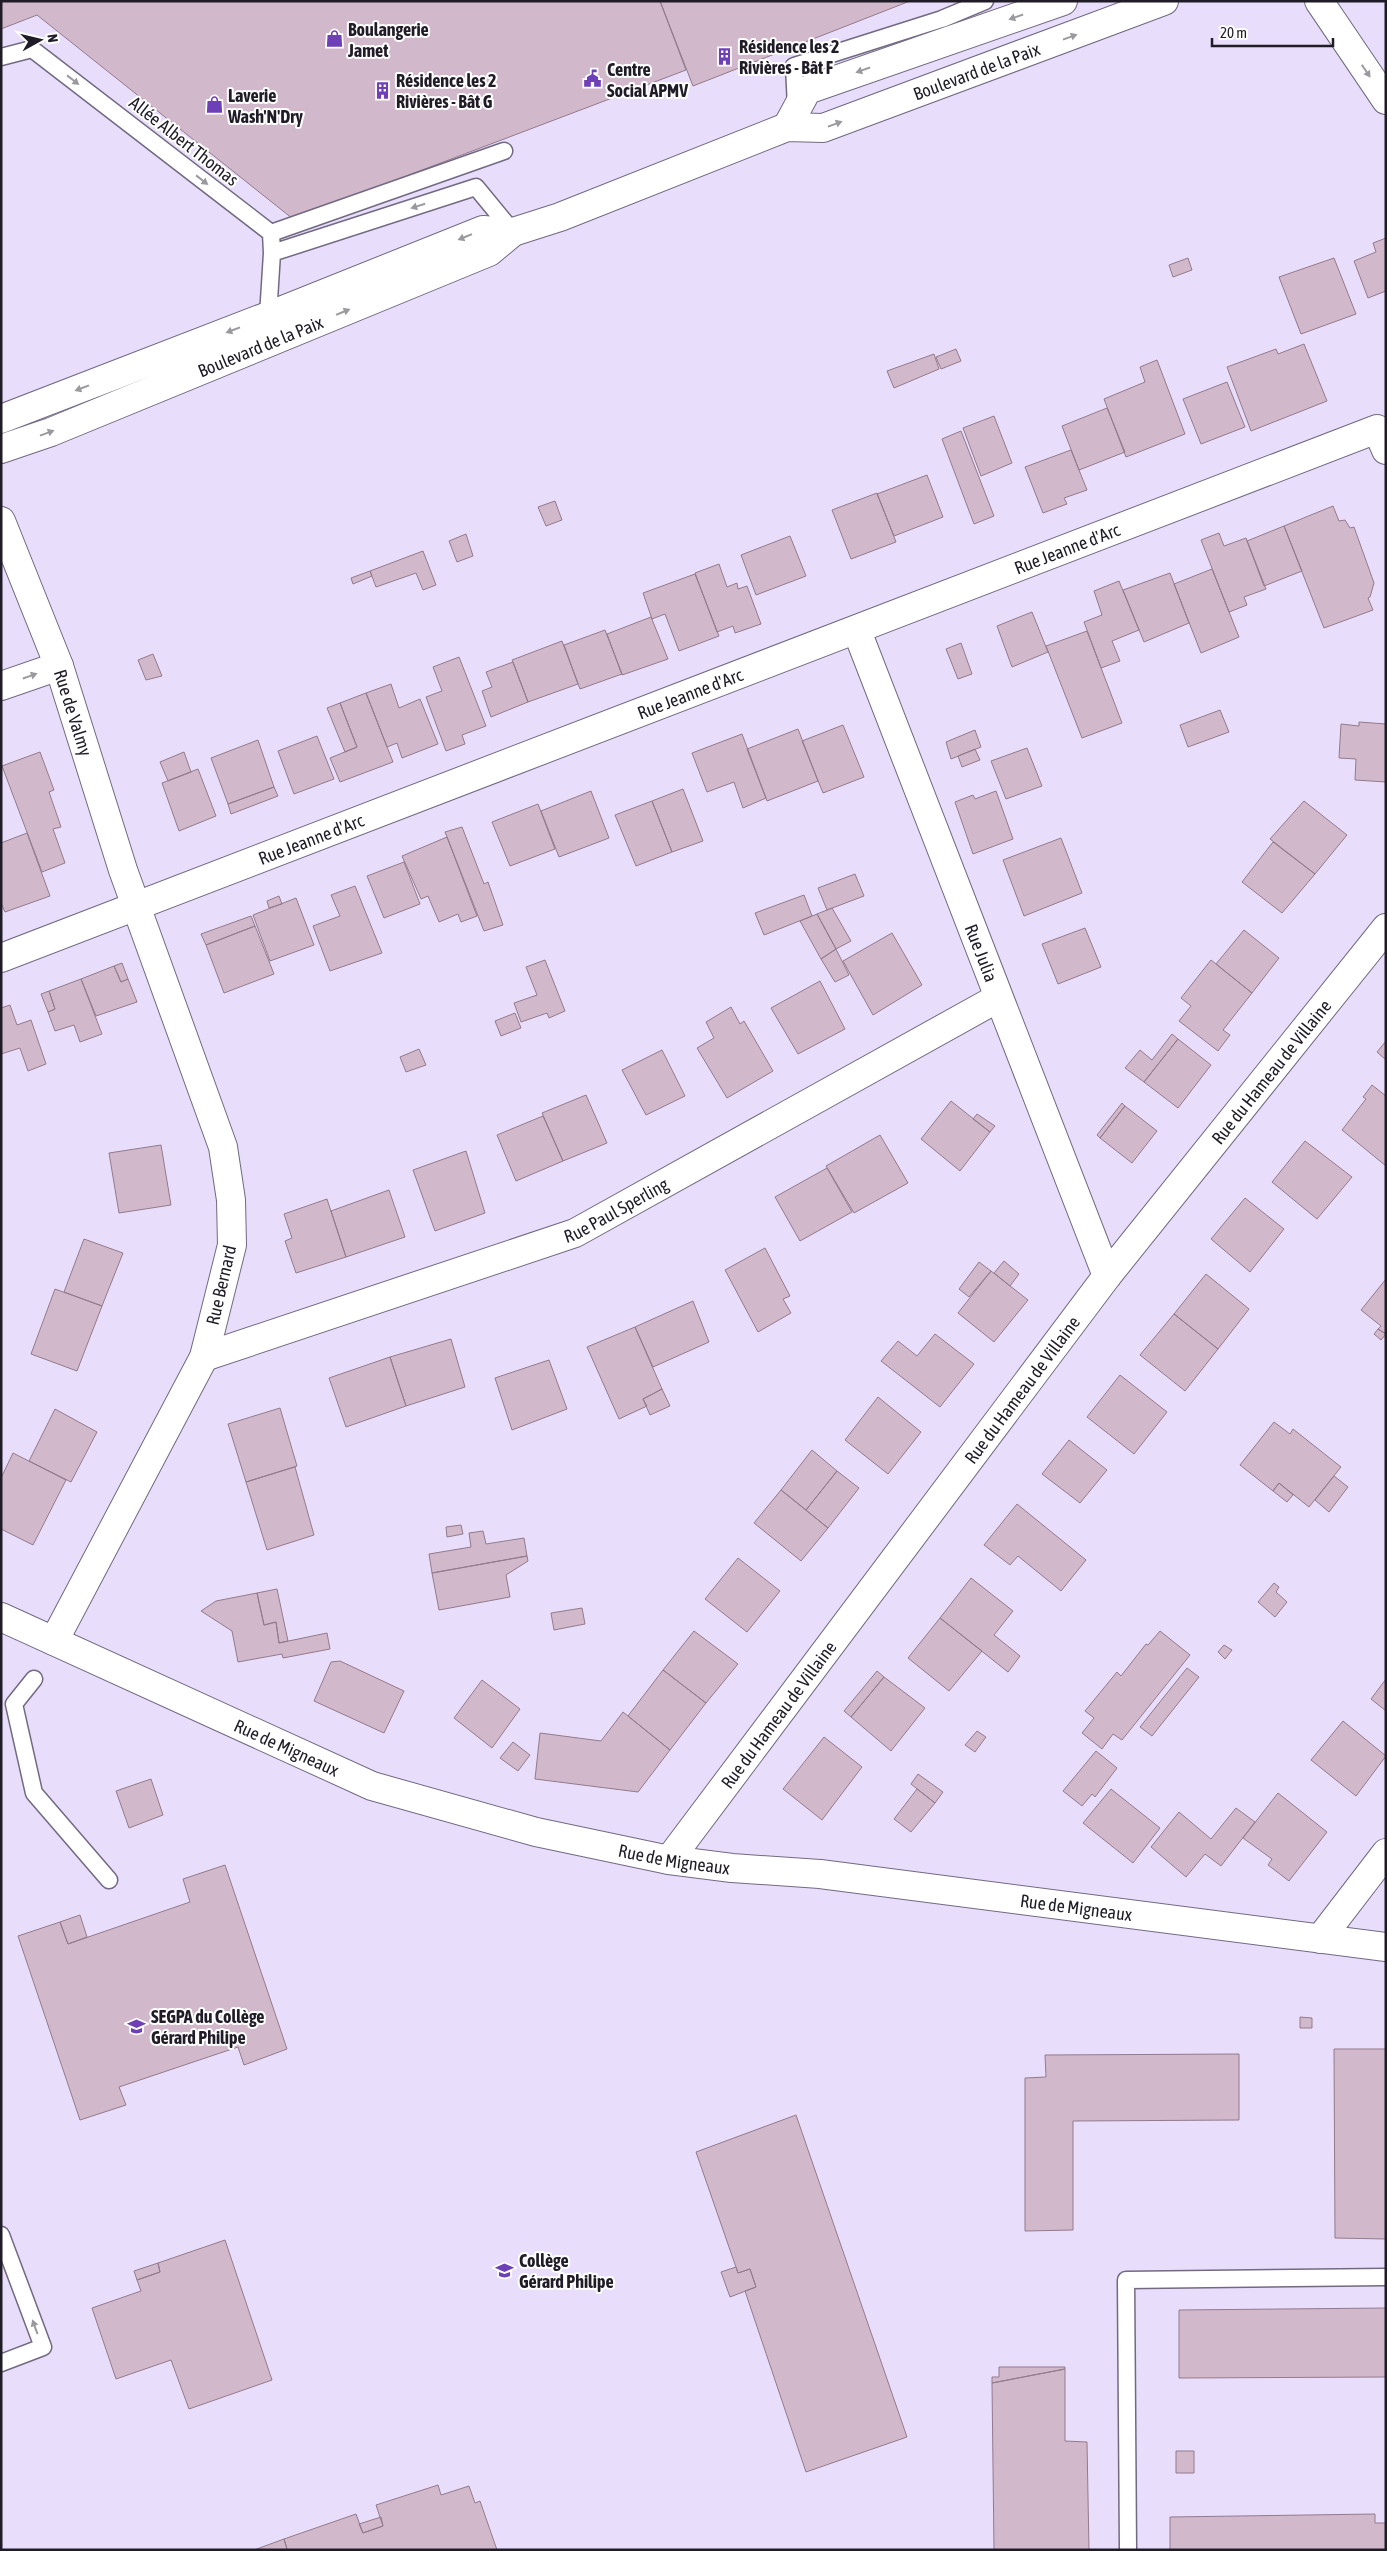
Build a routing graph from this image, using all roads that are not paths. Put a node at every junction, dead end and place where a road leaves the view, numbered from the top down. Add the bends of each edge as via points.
1 (985, 1) edge
2 (1062, 1) edge
3 (1164, 1) edge
4 (1320, 1) edge
5 (1, 57) edge
6 (1386, 100) edge
7 (792, 118) junction
8 (504, 151) dead end
9 (513, 232) junction
10 (271, 233) junction
11 (272, 253) junction
12 (268, 316) junction
13 (1, 419) edge
14 (1381, 439) edge
15 (1, 449) edge
16 (1, 521) edge
17 (857, 631) junction
18 (59, 666) junction
19 (1, 686) edge
20 (135, 907) junction
21 (1386, 928) edge
22 (1, 958) edge
23 (998, 998) junction
24 (1107, 1276) junction
25 (204, 1357) junction
26 (1, 1617) edge
27 (54, 1641) junction
28 (34, 1678) dead end
29 (1386, 1853) edge
30 (669, 1860) junction
31 (109, 1880) dead end
32 (1320, 1939) junction
33 (1386, 1947) edge
34 (1, 2235) edge
35 (1386, 2277) edge
36 (1, 2363) edge
37 (1128, 2550) edge

1 - 7 lane via 942,19 794,66
2 -> 7 street, Boulevard de la Paix via 807,90
7 -> 3 street, Boulevard de la Paix via 823,128
4 -> 6 street
5 -> 10 lane, Allée Albert Thomas via 32,49
7 - 9 street, Boulevard de la Paix via 569,214
8 - 10 lane
9 -> 11 lane via 476,187
9 -> 12 street, Boulevard de la Paix via 483,230
15 -> 9 street, Boulevard de la Paix via 51,432 489,252
10 - 11 lane
11 - 12 lane
12 -> 13 street, Boulevard de la Paix
14 - 17 street, Rue Jeanne d'Arc
16 - 18 street, Rue de Valmy
17 - 20 street, Rue Jeanne d'Arc
17 - 23 street, Rue Julia
19 -> 18 street
18 - 20 street, Rue de Valmy
20 - 22 street, Rue Jeanne d'Arc
20 - 25 street, Rue Bernard via 223,1147 231,1200 232,1245
21 - 24 street, Rue du Hameau de Villaine
23 - 24 street, Rue Julia
23 - 25 street, Rue Paul Sperling via 575,1233
24 - 30 street, Rue du Hameau de Villaine
25 - 27 street, Rue Bernard
26 - 27 street, Rue de Migneaux
27 - 30 street, Rue de Migneaux via 372,1786 536,1832
28 - 31 lane via 14,1704 34,1793
29 - 32 street
30 - 32 street, Rue de Migneaux via 820,1874
32 - 33 street, Rue de Migneaux
36 -> 34 lane via 43,2347
35 - 37 lane via 1126,2280

